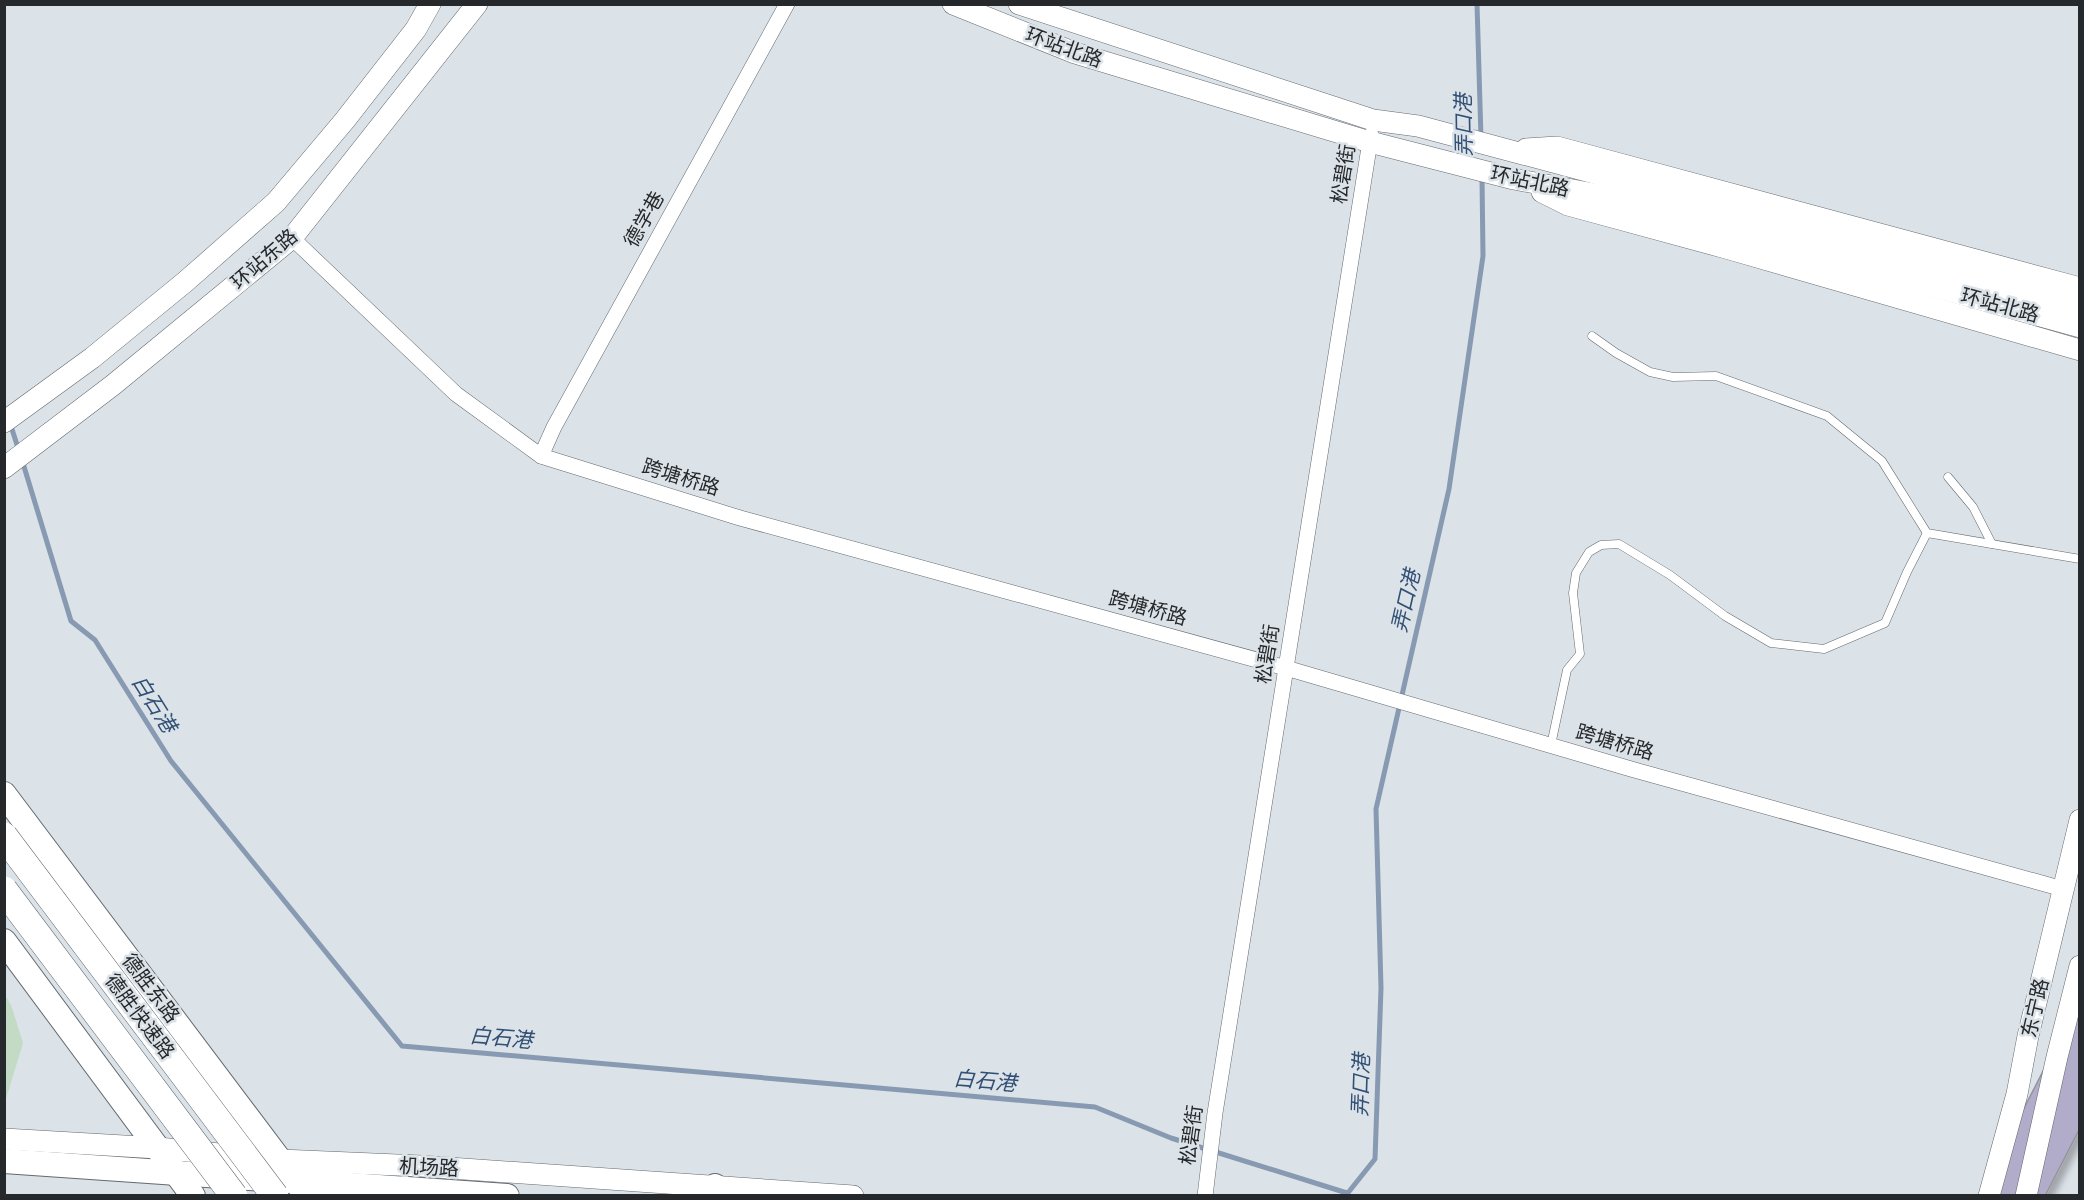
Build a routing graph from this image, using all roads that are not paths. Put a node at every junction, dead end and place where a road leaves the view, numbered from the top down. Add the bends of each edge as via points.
1 (430, 4) edge
2 (477, 4) edge
3 (787, 4) edge
4 (954, 4) edge
5 (1019, 4) edge
6 (1374, 120) junction
7 (1370, 142) junction
8 (1510, 151) junction
9 (1514, 179) junction
10 (292, 238) junction
11 (2079, 288) edge
12 (2079, 308) edge
13 (2079, 327) edge
14 (1593, 336) dead end
15 (2079, 350) edge
16 (4, 422) edge
17 (541, 456) junction
18 (4, 468) edge
19 (1948, 477) dead end
20 (1928, 533) junction
21 (1992, 544) junction
22 (2079, 559) edge
23 (1286, 668) junction
24 (1551, 745) junction
25 (4, 794) edge
26 (2079, 820) edge
27 (4, 836) edge
28 (4, 890) edge
29 (2063, 890) junction
30 (4, 941) edge
31 (2079, 966) edge
32 (4, 1138) edge
33 (158, 1148) junction
34 (280, 1160) junction
35 (4, 1161) edge
36 (176, 1172) junction
37 (292, 1191) edge
38 (715, 1191) edge
39 (193, 1196) edge
40 (234, 1196) edge
41 (507, 1196) edge
42 (853, 1196) edge
43 (1205, 1196) edge
44 (1989, 1196) edge
45 (2026, 1196) edge

1 - 16 main road, 环站东路 via 416,29 276,202 74,372
2 - 10 main road, 环站东路
3 - 17 street, 德学巷
4 - 7 main road, 环站北路 via 1075,53
5 - 6 main road, 环站北路
6 - 7 street, 松碧街
6 - 8 main road, 环站北路 via 1418,126
7 - 9 main road, 环站北路
7 - 23 street, 松碧街
8 - 11 main road via 1557,147
8 - 12 main road, 环站北路
9 - 13 main road, 环站北路 via 1610,197
9 - 15 main road via 1568,205
10 - 17 street, 跨塘桥路 via 456,394
10 - 18 main road, 环站东路
14 - 20 lane via 1650,372 1673,377 1716,376 1827,416 1882,461
17 - 23 street, 跨塘桥路 via 740,518
19 - 21 lane via 1973,507
20 - 21 lane
20 - 24 lane via 1885,623 1824,650 1771,643 1619,544 1600,544 1589,552 1576,573 1573,593 1580,654 1567,670
21 - 22 lane
23 - 24 street, 跨塘桥路
23 - 43 street, 松碧街
24 - 29 street, 跨塘桥路
25 - 34 main road, 德胜东路
26 - 29 main road, 东宁路
27 - 37 highway, 德胜快速路, bridge
28 - 40 highway, 德胜快速路, bridge
29 - 44 main road, 东宁路 via 2017,1094
30 - 33 main road
31 - 45 main road, 东宁路
32 - 33 main road, 机场路
33 - 34 main road, 机场路
33 - 36 main road
34 - 37 main road, 德胜东路
34 - 38 main road, 机场路 via 421,1166
35 - 36 main road, 机场路
36 - 37 main road, 机场路
36 - 39 main road
37 - 41 main road, 机场路
38 - 42 main road, 机场路

